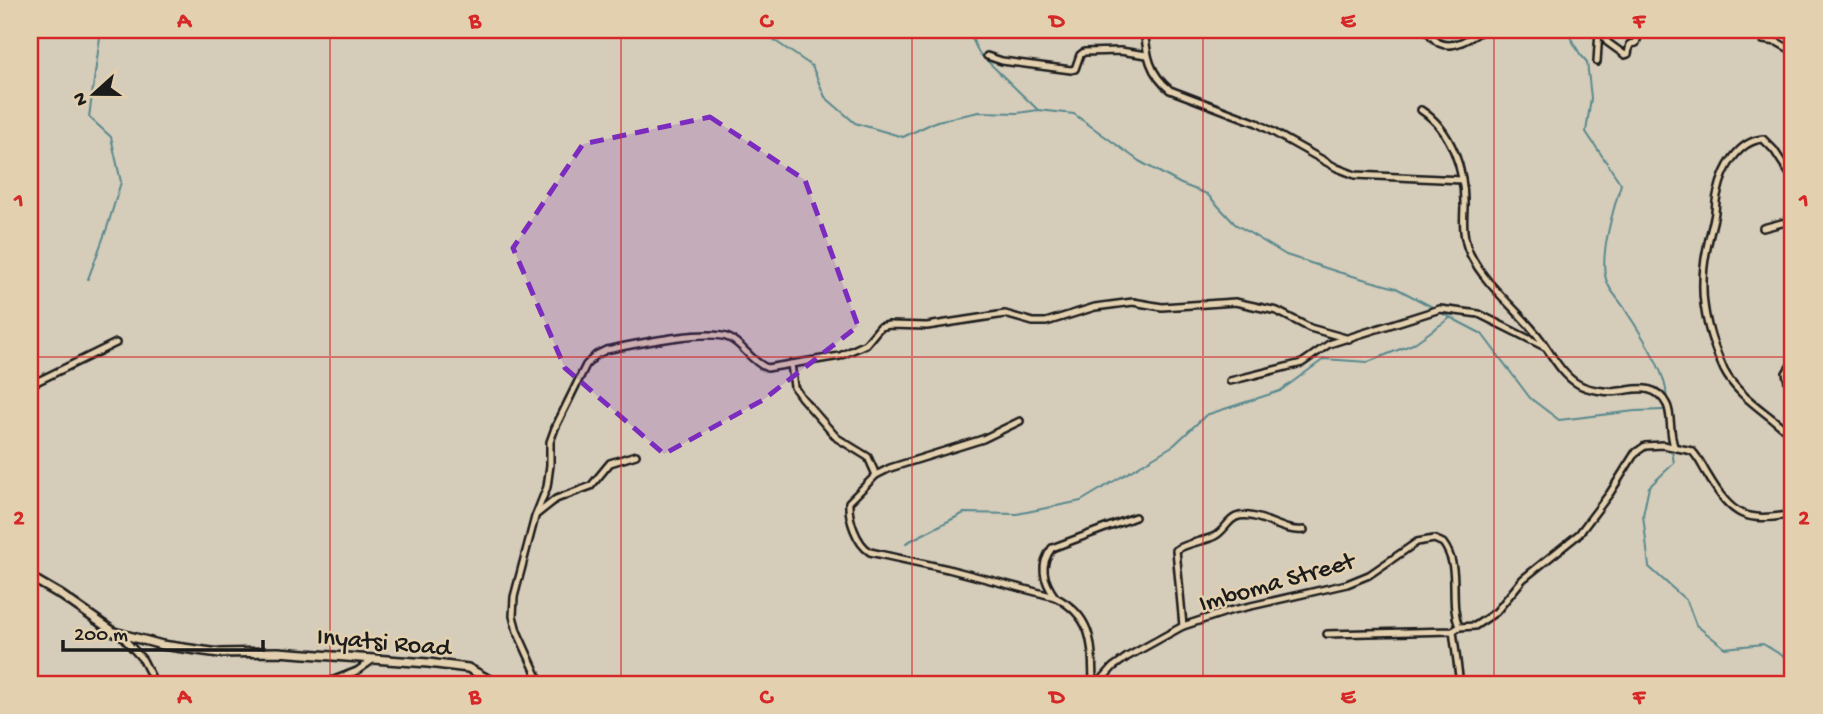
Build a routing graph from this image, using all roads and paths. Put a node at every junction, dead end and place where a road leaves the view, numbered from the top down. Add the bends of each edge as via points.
1 (1144, 30) edge
2 (1426, 30) edge
3 (1483, 30) edge
4 (1634, 30) edge
5 (1647, 30) edge
6 (1760, 30) edge
7 (1638, 37) junction
8 (1793, 51) edge
9 (1147, 55) junction
10 (988, 56) dead end
11 (1597, 62) dead end
12 (1421, 110) dead end
13 (1793, 179) edge
14 (1462, 180) junction
15 (1793, 220) edge
16 (1763, 229) dead end
17 (1349, 339) junction
18 (116, 343) dead end
19 (1545, 347) junction
20 (1793, 362) edge
21 (791, 364) junction
22 (1230, 380) dead end
23 (30, 385) edge
24 (1793, 387) edge
25 (1020, 421) dead end
26 (1793, 436) edge
27 (1672, 446) junction
28 (636, 455) dead end
29 (876, 475) junction
30 (1793, 514) edge
31 (535, 517) junction
32 (1135, 517) dead end
33 (1304, 530) dead end
34 (30, 577) edge
35 (1055, 597) junction
36 (1183, 626) junction
37 (1459, 627) junction
38 (1453, 631) junction
39 (120, 634) junction
40 (1327, 634) dead end
41 (375, 659) junction
42 (155, 684) edge
43 (324, 684) edge
44 (497, 684) edge
45 (541, 684) edge
46 (1096, 684) edge
47 (1460, 684) edge

1 - 9 street
2 - 3 street via 1438,43 1448,45
4 - 7 street
5 - 7 street
6 - 8 street via 1763,40
7 - 11 street via 1625,55 1607,43 1599,30
9 - 10 street via 1084,51 1071,70
9 - 14 street via 1153,72 1170,90 1257,124 1337,168 1355,174
12 - 14 street via 1451,143
13 - 26 street via 1763,139 1740,149 1727,166 1718,191 1703,282 1714,346 1726,373
14 - 19 street via 1468,250 1487,280
15 - 16 street
17 - 19 street via 1440,309 1479,314
17 - 21 street via 1310,328 1277,311 1235,302 1162,307 1133,302 1095,307 1046,322 1005,314 928,326 889,325 841,356
17 - 22 street via 1329,344 1301,363
18 - 23 street
19 - 27 street via 1579,385 1610,391 1646,388 1664,401
20 - 24 street via 1786,378
21 - 29 street via 794,387 801,397 837,438 868,457
21 - 31 street via 767,368 755,363 730,338 710,334 606,349 586,365 555,428 547,487
25 - 29 street via 983,439
27 - 30 street via 1692,451 1723,500 1738,513
27 - 37 street via 1645,446 1635,453 1578,534 1523,579 1496,612 1475,626
28 - 31 street via 610,463 591,486 556,499
29 - 35 street via 849,502 863,548
31 - 45 street via 513,616
32 - 35 street via 1052,548 1043,567
33 - 36 street via 1244,516 1227,522 1215,536 1176,550
34 - 39 street, Inyatsi Road
35 - 46 street via 1086,625
36 - 37 street, Imboma Street via 1254,604 1347,584 1427,539 1443,543 1450,553
36 - 46 street, Imboma Street via 1127,657
37 - 38 street
38 - 40 street
38 - 47 street
39 - 41 street, Inyatsi Road via 219,653
39 - 42 street via 143,660
41 - 43 street
41 - 44 street, Inyatsi Road via 468,668

